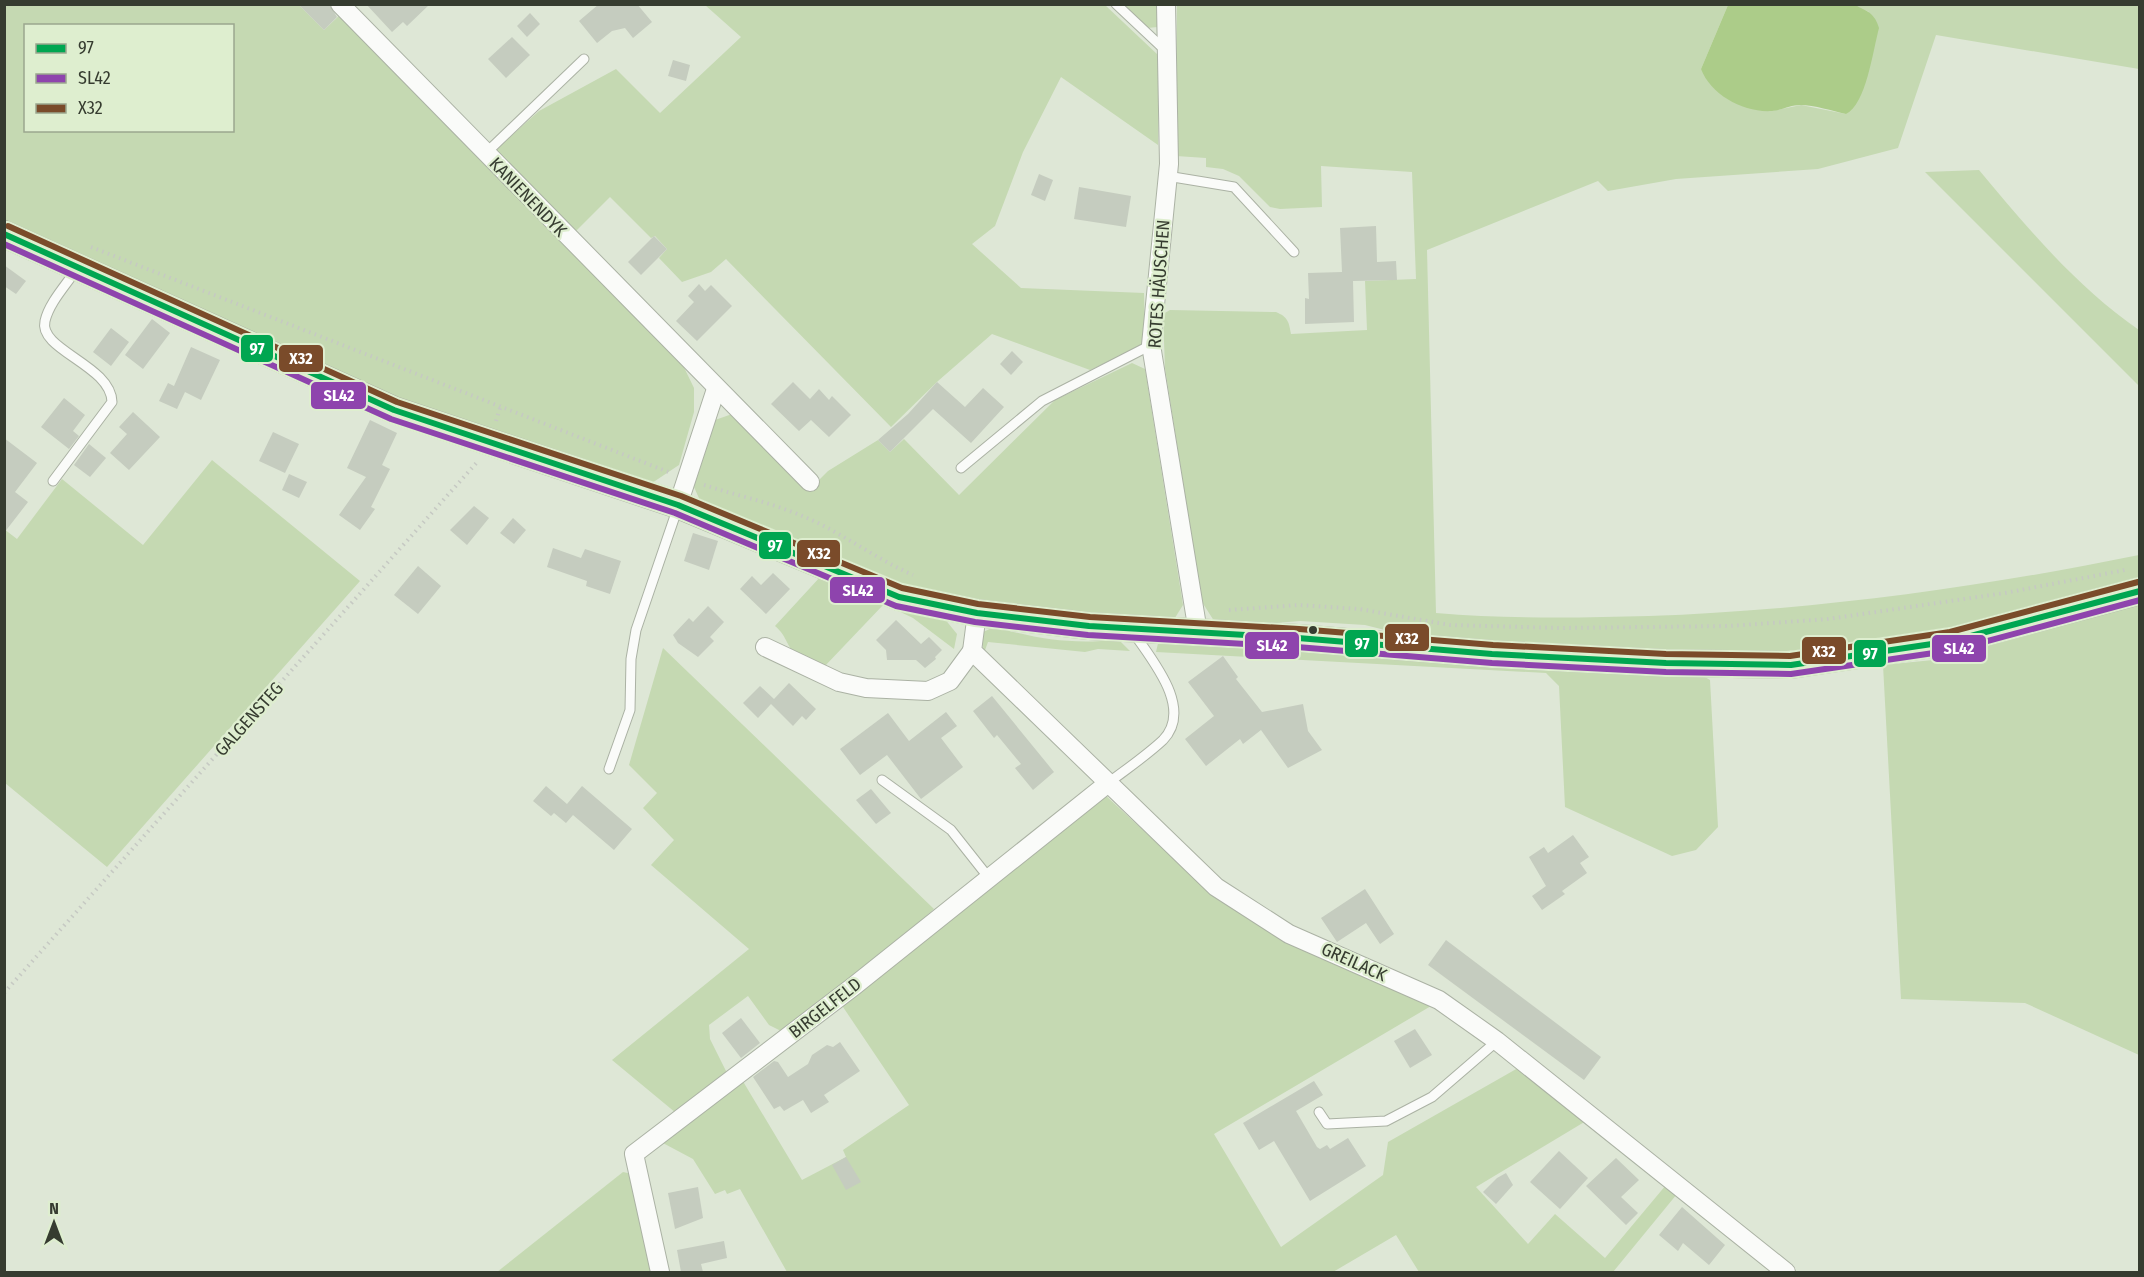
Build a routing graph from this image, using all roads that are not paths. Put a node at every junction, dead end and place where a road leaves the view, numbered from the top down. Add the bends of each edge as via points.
1 (340, 4) edge
2 (1116, 4) edge
3 (1166, 4) edge
4 (1166, 51) junction
5 (584, 59) dead end
6 (486, 153) junction
7 (1167, 176) junction
8 (4, 234) edge
9 (1294, 252) dead end
10 (80, 254) junction
11 (1151, 345) junction
12 (716, 389) junction
13 (961, 468) dead end
14 (53, 481) dead end
15 (810, 482) dead end
16 (678, 505) junction
17 (2134, 580) edge
18 (977, 613) junction
19 (1196, 622) junction
20 (1130, 628) junction
21 (765, 647) dead end
22 (972, 651) junction
23 (609, 770) dead end
24 (882, 780) dead end
25 (1107, 784) junction
26 (989, 878) junction
27 (1497, 1041) junction
28 (1319, 1112) dead end
29 (660, 1272) edge
30 (1786, 1272) edge

1 - 6 street, KANIENENDYK
2 - 4 lane
3 - 4 street, ROTES HÄUSCHEN
4 - 7 street, ROTES HÄUSCHEN
5 - 6 lane
6 - 12 street, KANIENENDYK
7 - 9 lane via 1234,187
7 - 11 street, ROTES HÄUSCHEN
8 - 10 main road
10 - 14 lane via 44,325 49,339 101,377 111,391 112,402
10 - 16 main road via 394,410
11 - 13 lane via 1042,401
11 - 19 street, ROTES HÄUSCHEN
12 - 15 street, KANIENENDYK
12 - 16 street
16 - 18 main road via 899,597
16 - 23 lane via 636,630 630,710
17 - 19 main road via 1952,641 1791,665 1492,654
18 - 20 main road
18 - 22 street
19 - 20 main road
20 - 25 lane via 1171,689 1173,716 1165,739
21 - 22 street via 839,682 866,688 928,691 950,681
22 - 25 street, GREILACK
24 - 26 lane via 951,830
25 - 26 street, BIRGELFELD
25 - 27 street, GREILACK via 1216,887 1289,934 1439,1000
26 - 29 street, BIRGELFELD via 634,1154
27 - 28 lane via 1432,1097 1386,1121 1327,1124
27 - 30 street, GREILACK

